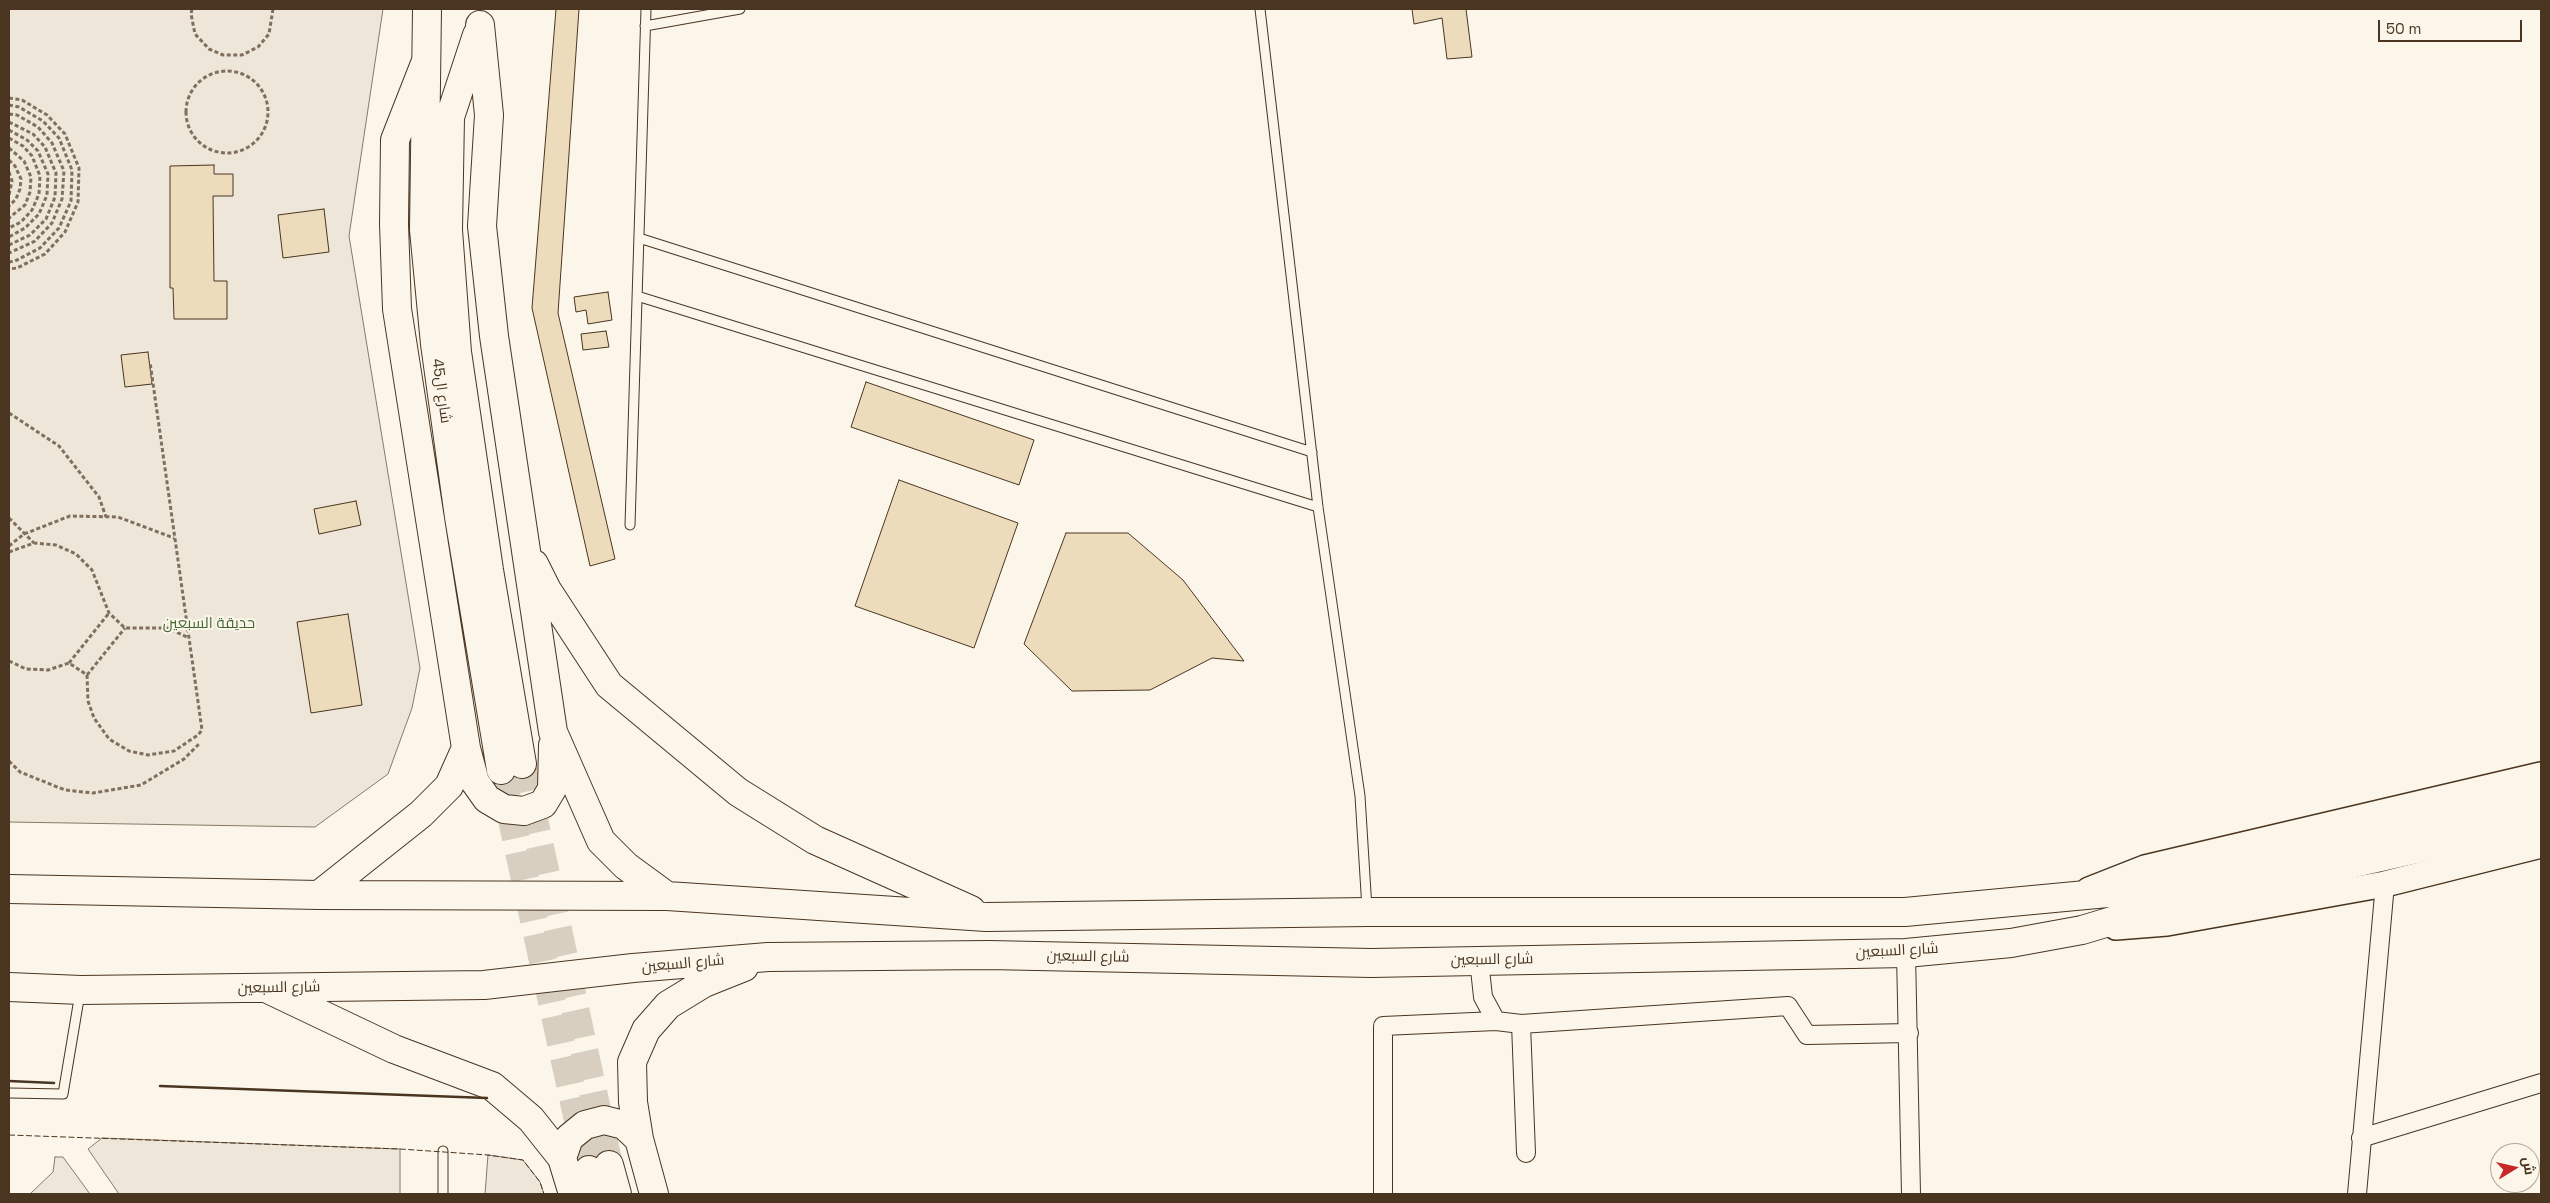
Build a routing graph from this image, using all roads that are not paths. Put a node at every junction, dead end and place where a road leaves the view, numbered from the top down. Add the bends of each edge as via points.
1 (427, 9) edge
2 (646, 9) edge
3 (740, 9) edge
4 (1260, 9) edge
5 (481, 17) edge
6 (646, 26) junction
7 (426, 61) junction
8 (639, 238) junction
9 (637, 296) junction
10 (1312, 452) junction
11 (1318, 506) junction
12 (630, 525) dead end
13 (524, 545) junction
14 (553, 732) junction
15 (466, 748) junction
16 (2541, 775) edge
17 (2541, 799) edge
18 (2541, 821) edge
19 (2541, 845) edge
20 (2385, 884) junction
21 (9, 889) edge
22 (319, 895) junction
23 (667, 896) junction
24 (2156, 897) junction
25 (2070, 898) junction
26 (1368, 912) junction
27 (986, 917) junction
28 (2082, 930) junction
29 (1906, 953) junction
30 (768, 957) junction
31 (1479, 960) junction
32 (9, 987) edge
33 (264, 987) junction
34 (81, 990) junction
35 (1496, 1021) junction
36 (1521, 1024) junction
37 (1909, 1033) junction
38 (2541, 1083) edge
39 (9, 1093) edge
40 (2361, 1138) junction
41 (639, 1139) junction
42 (443, 1151) dead end
43 (1526, 1153) dead end
44 (562, 1158) junction
45 (598, 1177) tunnel mouth
46 (442, 1194) edge
47 (573, 1194) edge
48 (618, 1194) edge
49 (654, 1194) edge
50 (1383, 1194) edge
51 (1911, 1194) edge
52 (2357, 1194) edge

1 - 7 main road, شارع ال45
2 - 6 lane
3 - 6 lane
4 - 10 lane
5 - 7 main road, شارع ال45 via 450,117 448,230 457,352 489,570 512,767 459,517 434,344 424,230
5 - 13 main road via 488,116 482,226
6 - 8 lane
7 - 15 main road via 395,140 397,308
8 - 9 lane
8 - 10 lane
9 - 11 lane
9 - 12 lane
10 - 11 lane
11 - 26 lane via 1360,796
13 - 14 main road
13 - 27 main road via 547,590 609,685 738,792 815,840
14 - 15 main road via 552,789 543,804 524,811 504,809 486,799 475,782
14 - 23 main road via 600,841 626,866
15 - 22 main road via 449,786 438,798
16 - 25 main road via 2145,868
17 - 24 main road
18 - 24 main road
19 - 20 main road
20 - 28 main road via 2167,922
20 - 40 street
21 - 22 main road
22 - 23 main road
23 - 27 main road
24 - 25 main road
24 - 28 main road, شارع السبعين
25 - 26 main road via 1905,912
26 - 27 main road
28 - 29 main road, شارع السبعين via 2011,943
29 - 31 main road, شارع السبعين
29 - 37 street
30 - 31 main road, شارع السبعين via 989,955 1371,963
30 - 33 main road, شارع السبعين via 484,985
30 - 41 main road via 704,983 668,1005 646,1030 632,1062 633,1102
31 - 35 street via 1483,997
32 - 34 main road, شارع السبعين
33 - 34 main road, شارع السبعين
33 - 44 main road via 394,1049 492,1086 531,1120
34 - 39 lane via 63,1094
35 - 36 street
35 - 50 street via 1383,1026
36 - 37 street via 1788,1006 1807,1035
36 - 43 street
37 - 51 street
38 - 40 street
40 - 52 street
41 - 44 main road via 624,1125 604,1120 591,1123 569,1138
41 - 49 main road
42 - 46 lane
44 - 47 main road
45 - 48 main road

